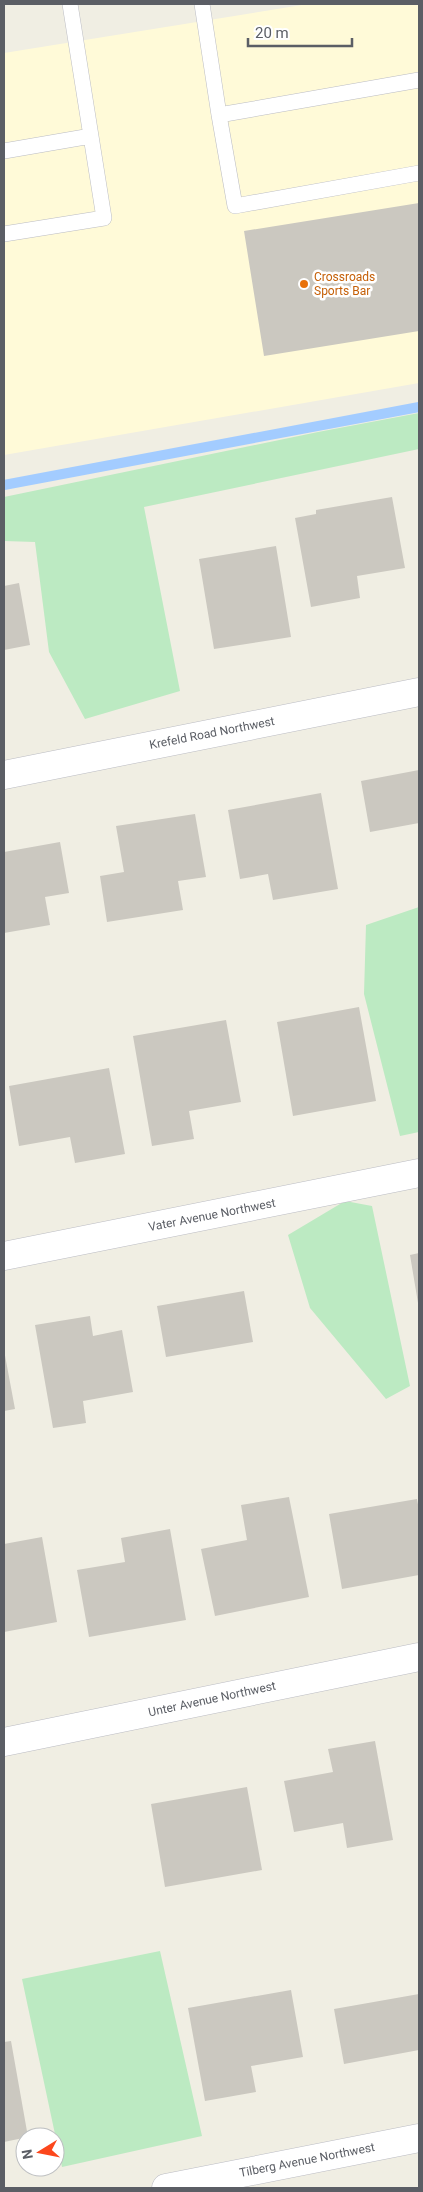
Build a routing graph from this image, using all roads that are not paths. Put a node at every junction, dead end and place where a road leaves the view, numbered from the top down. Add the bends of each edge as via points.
1 (70, 4) edge
2 (202, 4) edge
3 (419, 80) edge
4 (219, 114) junction
5 (91, 136) junction
6 (4, 151) edge
7 (419, 173) edge
8 (4, 234) edge
9 (419, 692) edge
10 (4, 775) edge
11 (419, 1173) edge
12 (4, 1256) edge
13 (419, 1657) edge
14 (4, 1742) edge
15 (419, 2138) edge
16 (166, 2188) edge

1 - 5 lane
2 - 4 lane
3 - 4 lane
4 - 7 lane via 235,206
5 - 6 lane
5 - 8 lane via 104,218
9 - 10 street, Krefeld Road Northwest
11 - 12 street, Vater Avenue Northwest
13 - 14 street, Unter Avenue Northwest
15 - 16 street, Tilberg Avenue Northwest

